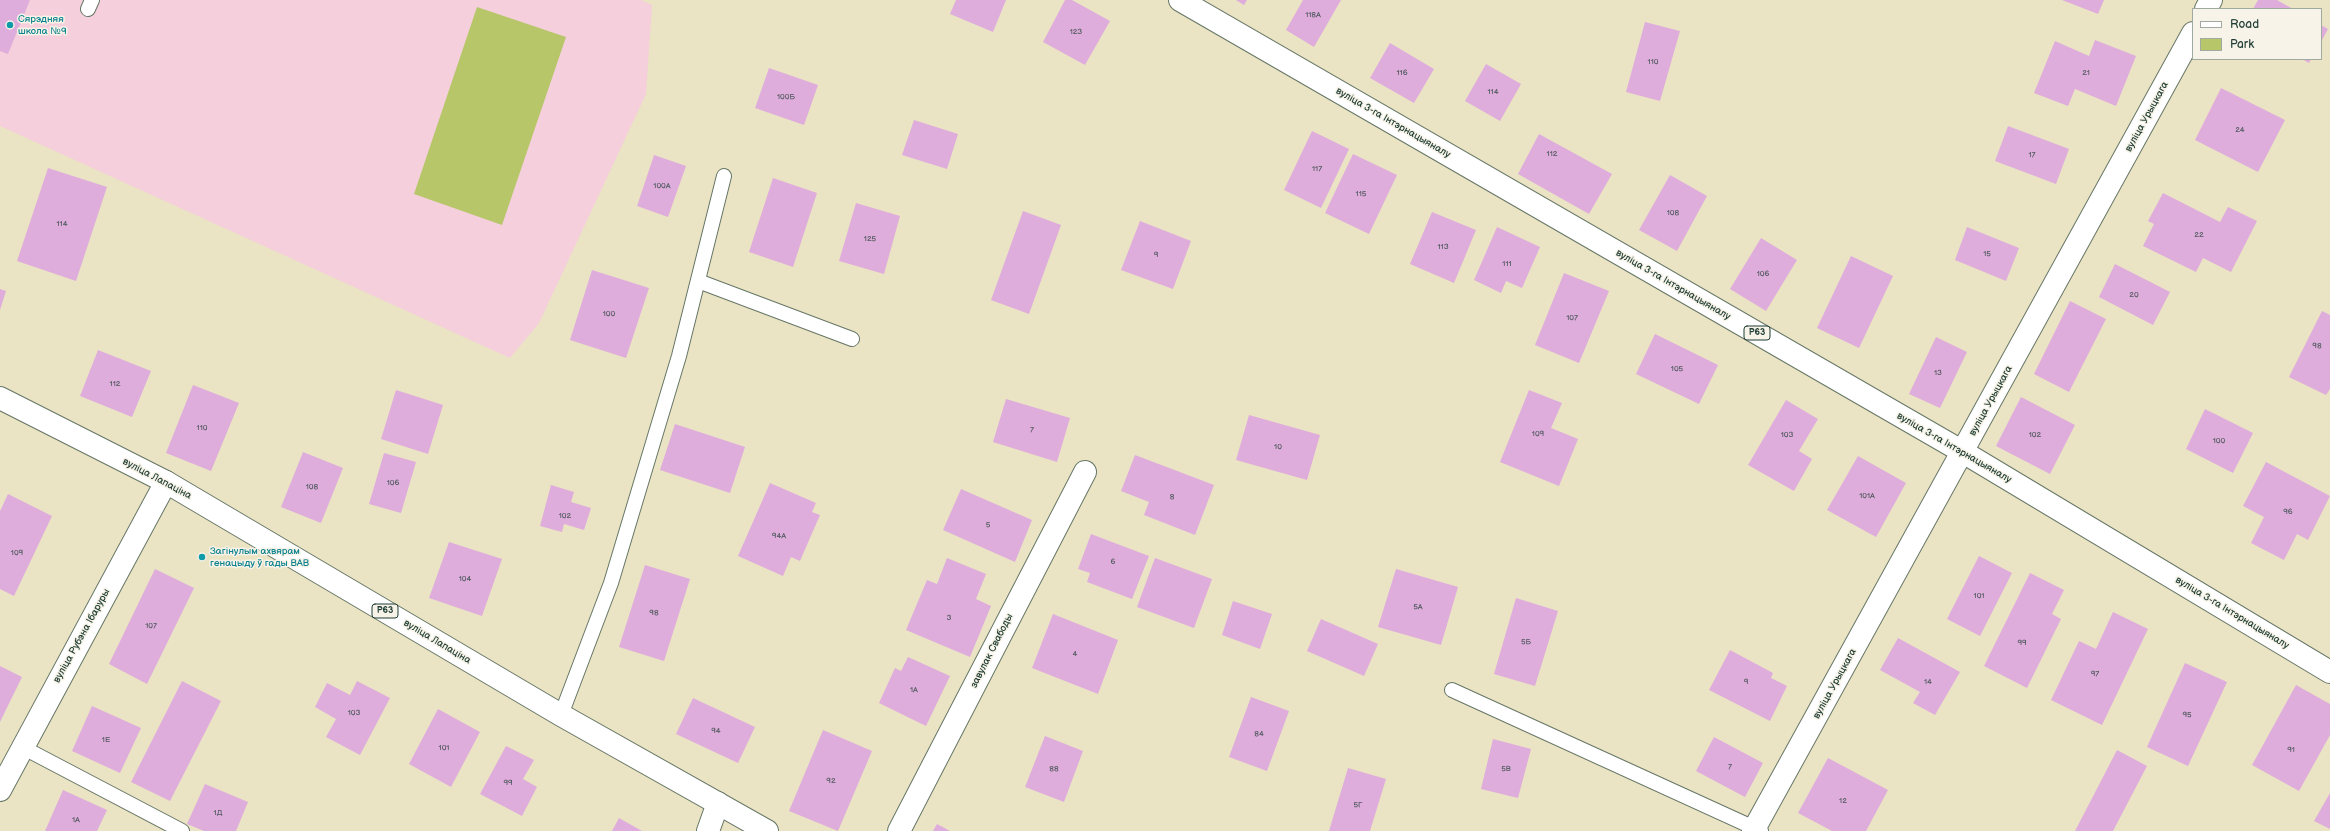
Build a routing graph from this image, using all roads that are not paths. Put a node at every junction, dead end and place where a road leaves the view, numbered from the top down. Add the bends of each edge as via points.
1 (1180, 0) edge
2 (2192, 35) edge
3 (724, 176) dead end
4 (698, 282) junction
5 (852, 339) dead end
6 (0, 398) edge
7 (1963, 452) junction
8 (1085, 472) dead end
9 (166, 482) junction
10 (2330, 672) edge
11 (1452, 690) dead end
12 (561, 715) junction
13 (22, 747) junction
14 (0, 790) edge
15 (718, 803) junction
16 (1757, 830) edge
17 (182, 831) edge
18 (708, 831) edge
19 (767, 831) edge
20 (899, 831) edge

1 - 7 main road, вуліца 3-га Інтэрнацыяналу / Р63
2 - 7 main road, вуліца Урыцкага
3 - 4 lane
4 - 5 lane
4 - 12 lane via 679,356 611,583
6 - 9 main road, вуліца Лапаціна / Р63
7 - 10 main road, вуліца 3-га Інтэрнацыяналу / Р63
7 - 16 main road, вуліца Урыцкага
8 - 20 main road, завулак Свабоды
9 - 12 main road, вуліца Лапаціна / Р63
9 - 13 main road, вуліца Рубэна Ібаруры
11 - 16 lane
12 - 15 main road, вуліца Лапаціна / Р63
13 - 14 main road, вуліца Рубэна Ібаруры
13 - 17 lane
15 - 18 main road
15 - 19 main road, вуліца Лапаціна / Р63

